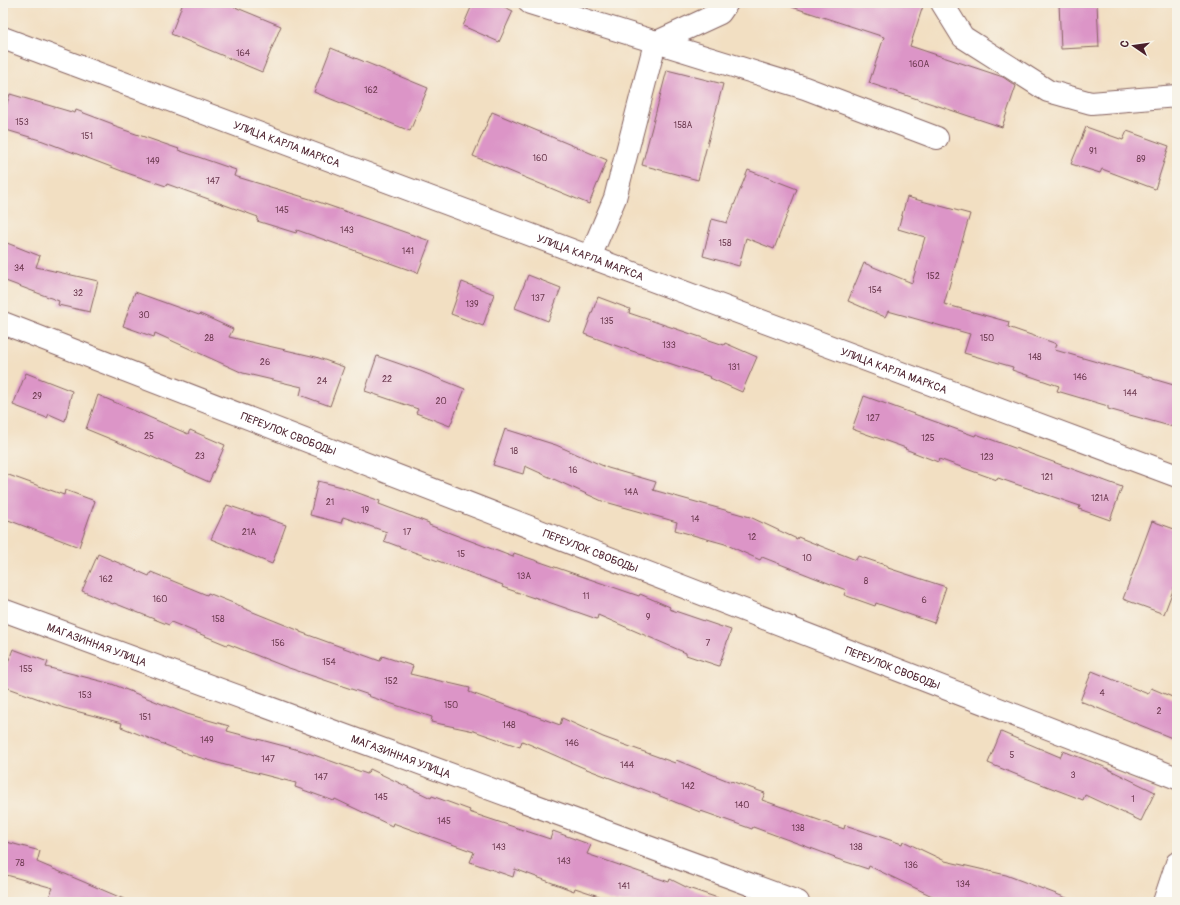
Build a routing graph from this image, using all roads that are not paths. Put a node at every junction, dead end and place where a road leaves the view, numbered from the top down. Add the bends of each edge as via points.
1 (530, 3) edge
2 (726, 3) edge
3 (942, 3) edge
4 (3, 38) edge
5 (655, 43) junction
6 (1177, 96) edge
7 (937, 138) dead end
8 (590, 257) junction
9 (3, 323) edge
10 (1177, 476) edge
11 (3, 610) edge
12 (1177, 778) edge
13 (1177, 863) edge
14 (798, 902) edge
15 (1164, 902) edge

1 - 5 street
2 - 5 street via 720,13
3 - 6 street via 963,37 1048,91 1091,103
4 - 8 street, УЛИЦА КАРЛА МАРКСА
5 - 7 street via 805,88
5 - 8 street via 615,198
8 - 10 street, УЛИЦА КАРЛА МАРКСА
9 - 12 street, ПЕРЕУЛОК СВОБОДЫ
11 - 14 street, МАГАЗИННАЯ УЛИЦА
13 - 15 street

